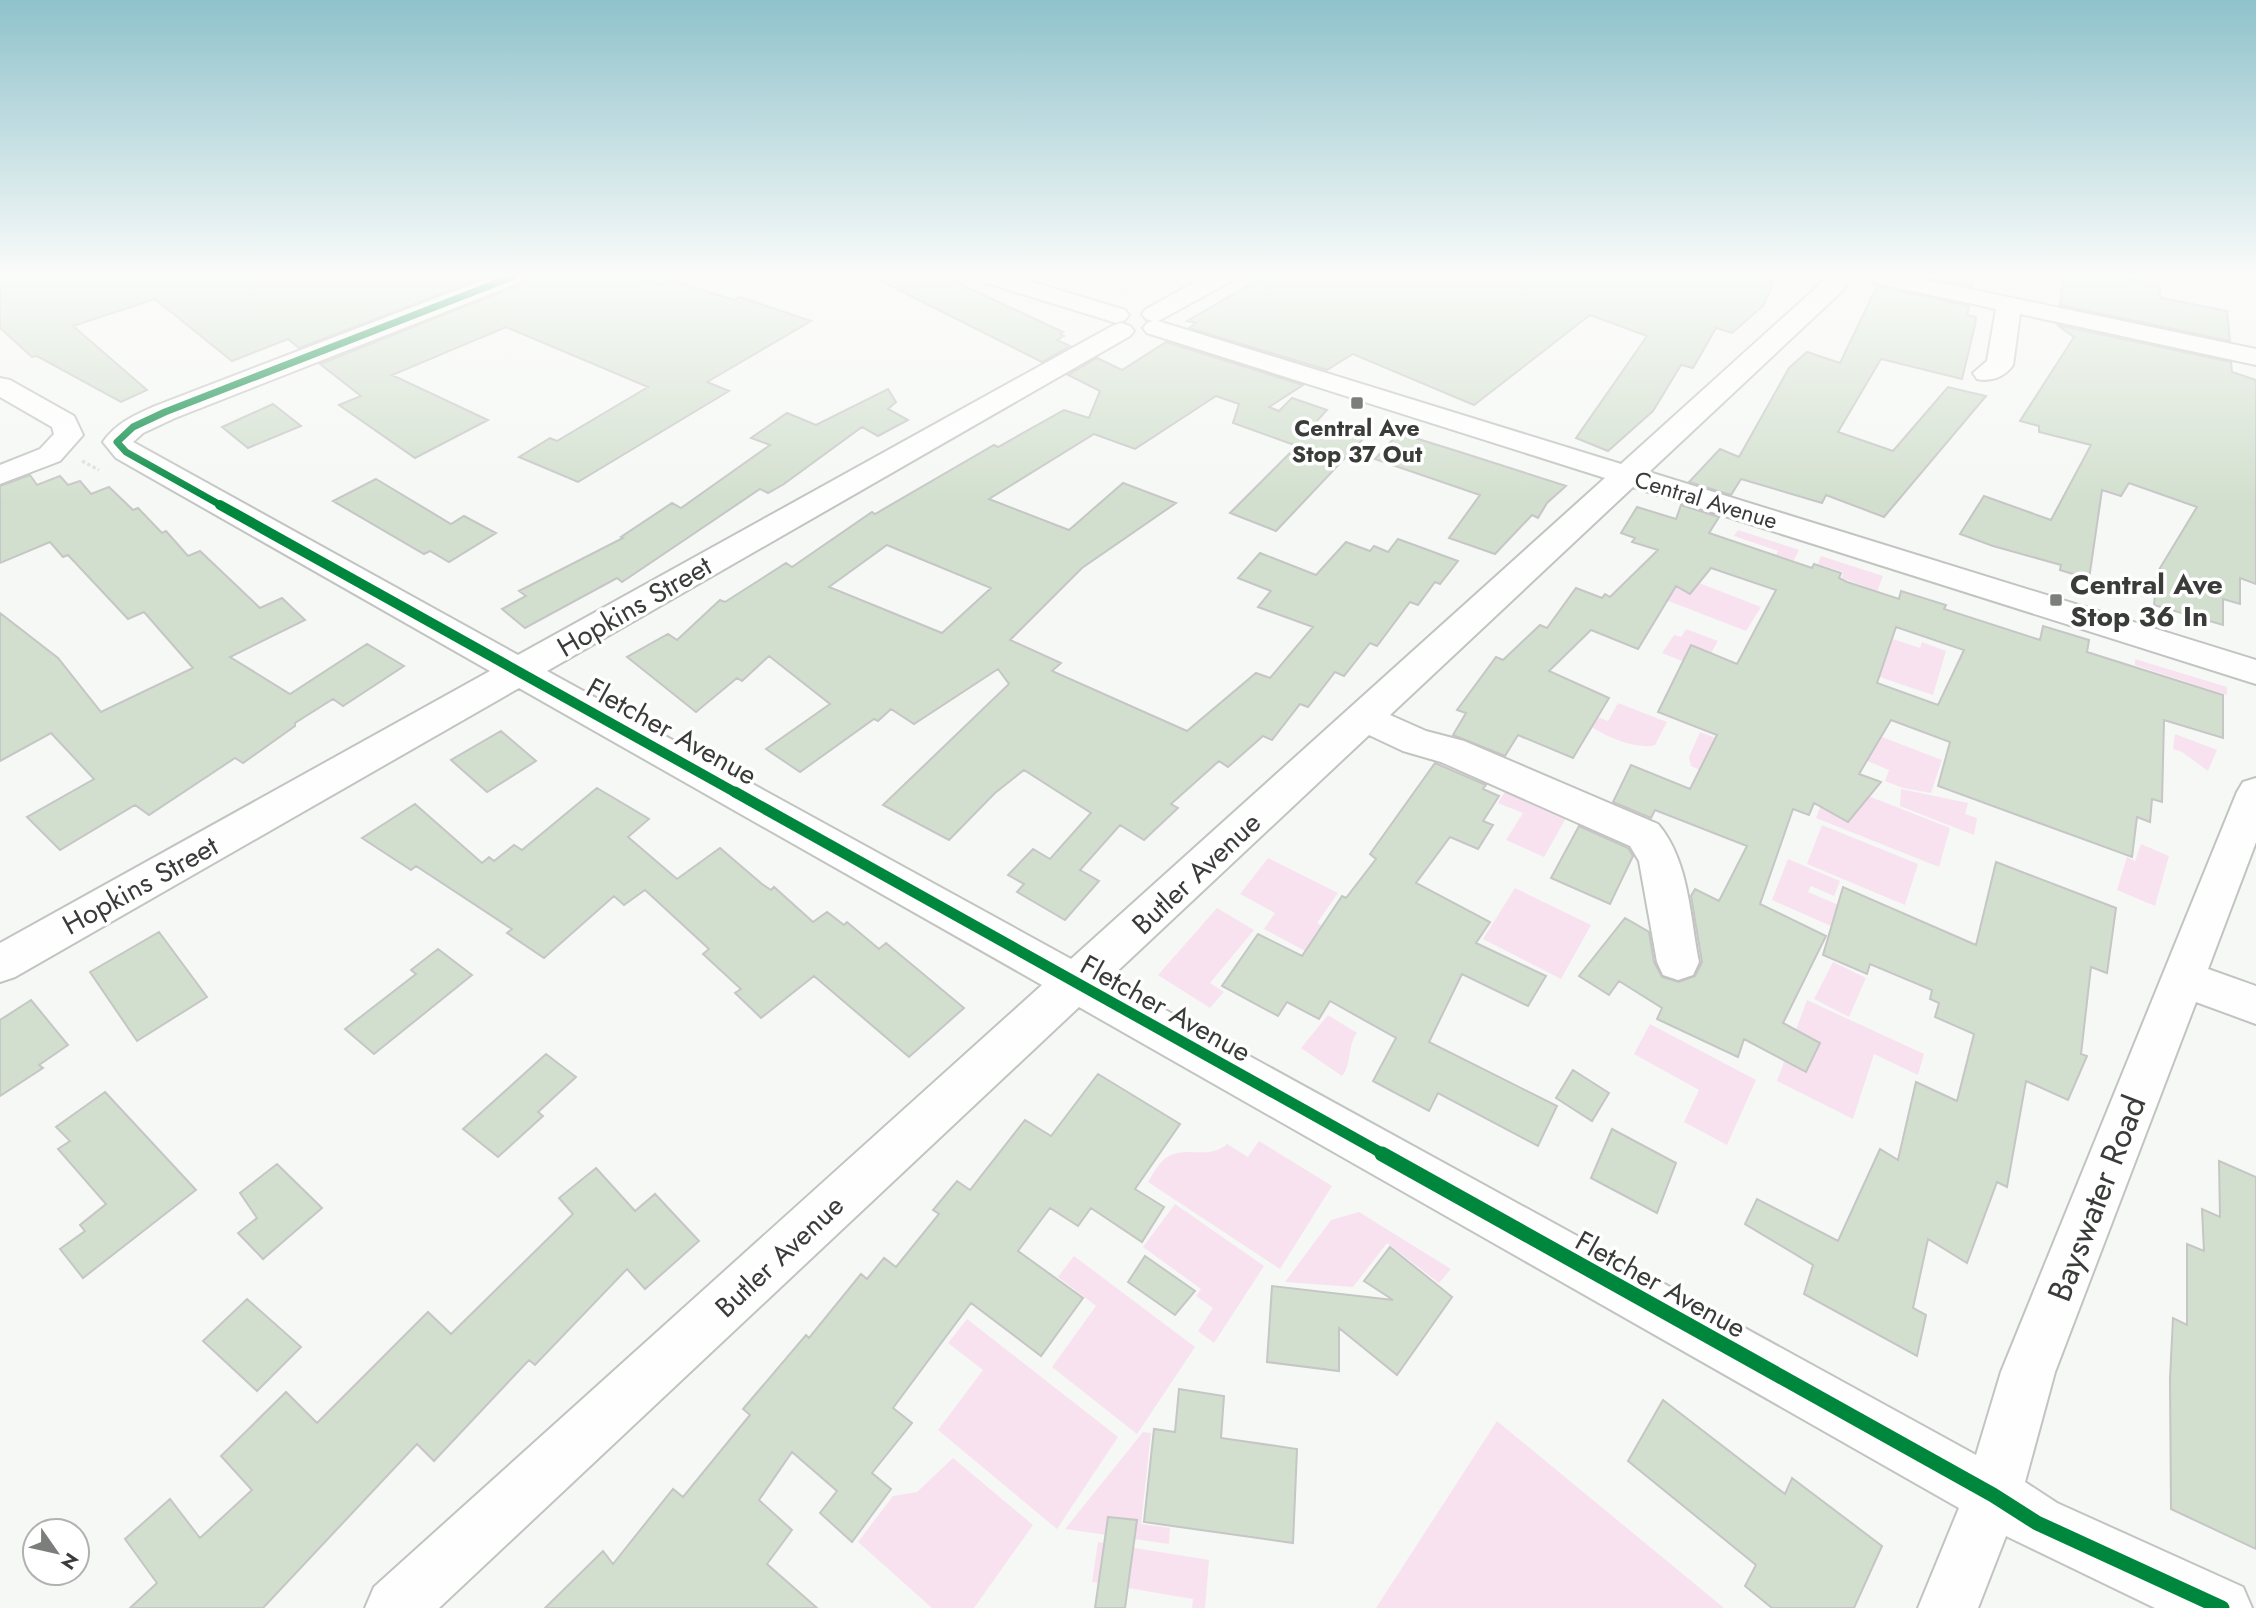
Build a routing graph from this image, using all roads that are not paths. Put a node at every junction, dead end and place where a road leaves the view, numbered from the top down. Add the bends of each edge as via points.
1 (321, 352) edge
2 (1069, 352) edge
3 (1250, 352) edge
4 (1761, 352) edge
5 (2002, 352) edge
6 (2233, 352) edge
7 (2256, 357) edge
8 (1986, 373) dead end
9 (0, 386) edge
10 (0, 475) edge
11 (1626, 475) junction
12 (519, 671) junction
13 (2256, 672) edge
14 (1364, 718) junction
15 (2256, 792) edge
16 (1678, 962) dead end
17 (0, 964) edge
18 (2182, 978) junction
19 (1075, 984) junction
20 (2256, 1005) edge
21 (1993, 1495) junction
22 (395, 1608) edge
23 (1948, 1608) edge
24 (2222, 1608) edge

1 - 12 street, Fletcher Avenue via 133,427 117,442 126,452
2 - 12 street, Hopkins Street
3 - 11 street, Central Avenue
4 - 11 street, Butler Avenue
5 - 8 street via 2000,365
6 - 7 street
9 - 10 street via 64,422 69,435 50,456
11 - 13 street, Central Avenue
11 - 14 street, Butler Avenue
12 - 17 street, Hopkins Street
12 - 19 street, Fletcher Avenue
14 - 16 street via 1644,835 1659,860
14 - 19 street, Butler Avenue
15 - 18 street, Bayswater Road
18 - 20 street
18 - 21 street, Bayswater Road via 2028,1372
19 - 21 street, Fletcher Avenue
19 - 22 street, Butler Avenue
21 - 23 street, Bayswater Road
21 - 24 street, Fletcher Avenue via 2037,1522

